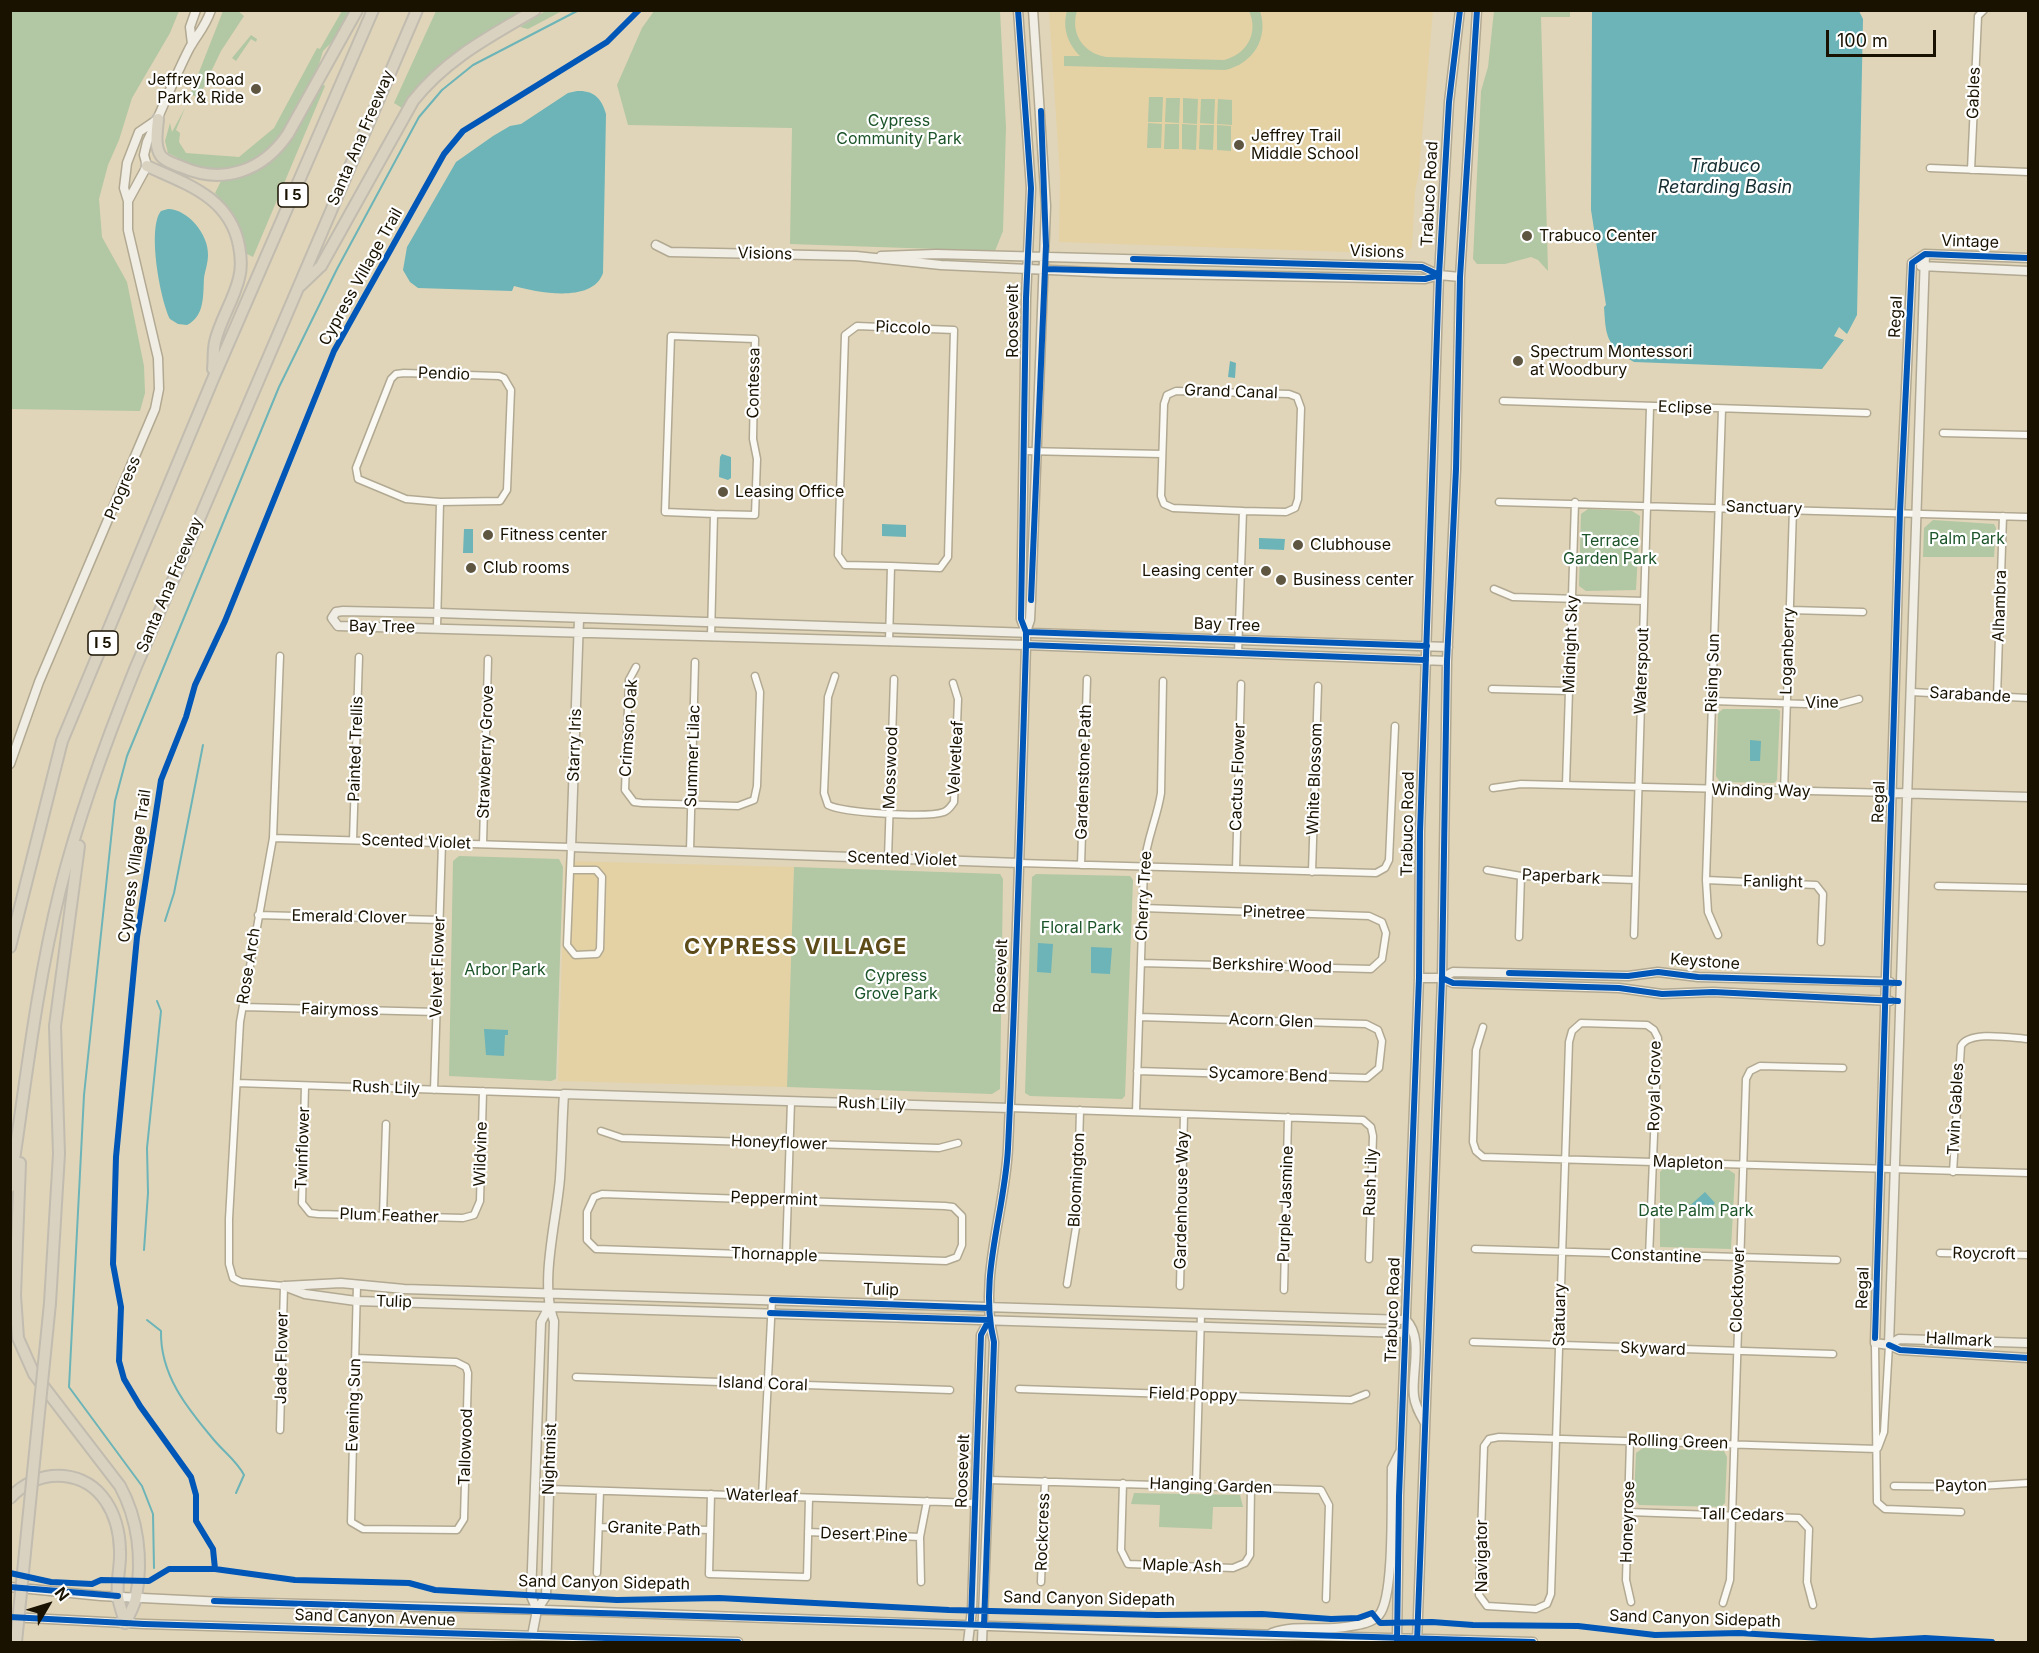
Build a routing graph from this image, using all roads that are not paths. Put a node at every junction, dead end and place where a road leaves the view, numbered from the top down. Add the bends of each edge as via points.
1 (196, 10) edge
2 (211, 10) edge
3 (357, 10) edge
4 (373, 10) edge
5 (417, 10) edge
6 (535, 10) edge
7 (1018, 10) edge
8 (1033, 10) edge
9 (1460, 10) edge
10 (1477, 10) edge
11 (1984, 10) edge
12 (192, 44) junction
13 (158, 119) junction
14 (147, 166) junction
15 (1930, 168) dead end
16 (1971, 170) junction
17 (2028, 172) edge
18 (128, 201) junction
19 (656, 245) dead end
20 (1925, 254) junction
21 (876, 257) junction
22 (1029, 257) junction
23 (1045, 258) junction
24 (2028, 258) edge
25 (1912, 263) junction
26 (1028, 268) junction
27 (1926, 268) junction
28 (1044, 269) junction
29 (2028, 271) edge
30 (1439, 275) junction
31 (1460, 277) junction
32 (295, 291) junction
33 (213, 379) junction
34 (1503, 401) dead end
35 (1650, 406) junction
36 (1722, 409) junction
37 (1867, 413) dead end
38 (1943, 433) dead end
39 (2028, 435) edge
40 (1025, 451) junction
41 (1039, 451) junction
42 (1162, 454) junction
43 (440, 502) junction
44 (1499, 502) dead end
45 (1575, 502) junction
46 (1647, 505) junction
47 (1718, 507) junction
48 (1793, 509) junction
49 (1243, 511) junction
50 (1900, 512) junction
51 (1917, 513) junction
52 (714, 514) junction
53 (2002, 516) junction
54 (2028, 517) edge
55 (891, 566) junction
56 (1494, 589) dead end
57 (1572, 598) junction
58 (1644, 601) junction
59 (1790, 610) junction
60 (1863, 612) dead end
61 (438, 613) junction
62 (579, 619) junction
63 (712, 622) junction
64 (890, 627) junction
65 (437, 628) junction
66 (1026, 632) junction
67 (579, 633) junction
68 (711, 637) junction
69 (1239, 639) junction
70 (889, 642) junction
71 (1026, 645) junction
72 (1427, 646) junction
73 (1448, 647) junction
74 (1238, 654) junction
75 (280, 656) dead end
76 (359, 657) dead end
77 (488, 659) dead end
78 (1426, 660) junction
79 (1447, 661) junction
80 (695, 662) dead end
81 (636, 667) dead end
82 (755, 676) dead end
83 (835, 676) dead end
84 (894, 679) dead end
85 (1087, 679) dead end
86 (1163, 681) dead end
87 (953, 683) dead end
88 (1241, 684) dead end
89 (1318, 686) dead end
90 (1492, 689) dead end
91 (1569, 691) junction
92 (1911, 692) junction
93 (1997, 697) junction
94 (2028, 698) edge
95 (1859, 699) dead end
96 (1712, 701) junction
97 (1787, 702) junction
98 (1395, 726) dead end
99 (10, 764) edge
100 (1566, 785) junction
101 (1638, 787) junction
102 (1493, 788) dead end
103 (1709, 790) junction
104 (1784, 792) junction
105 (1893, 793) junction
106 (1906, 793) junction
107 (2028, 797) edge
108 (691, 806) junction
109 (84, 807) junction
110 (890, 813) junction
111 (273, 838) junction
112 (353, 840) junction
113 (442, 843) junction
114 (483, 844) junction
115 (570, 847) junction
116 (690, 851) junction
117 (888, 858) junction
118 (1019, 863) junction
119 (1081, 865) junction
120 (1144, 867) junction
121 (1236, 869) junction
122 (570, 870) junction
123 (1487, 870) dead end
124 (1312, 872) junction
125 (1521, 876) junction
126 (1635, 880) junction
127 (1706, 880) junction
128 (1938, 886) dead end
129 (2028, 888) edge
130 (1143, 908) junction
131 (258, 915) junction
132 (440, 920) junction
133 (1634, 935) dead end
134 (1718, 935) dead end
135 (1519, 937) dead end
136 (1821, 942) dead end
137 (1386, 943) joint
138 (10, 947) edge
139 (1141, 963) junction
140 (1419, 978) junction
141 (1442, 978) junction
142 (1886, 982) junction
143 (1899, 983) junction
144 (1886, 1001) junction
145 (1898, 1001) junction
146 (243, 1007) junction
147 (437, 1012) junction
148 (1139, 1017) junction
149 (1578, 1024) joint
150 (1483, 1027) dead end
151 (2028, 1038) edge
152 (1382, 1052) joint
153 (1843, 1068) dead end
154 (1137, 1071) junction
155 (237, 1083) junction
156 (305, 1086) junction
157 (434, 1090) junction
158 (483, 1091) junction
159 (564, 1094) junction
160 (791, 1101) junction
161 (22, 1108) junction
162 (1010, 1108) junction
163 (1080, 1110) junction
164 (1136, 1112) junction
165 (1184, 1114) junction
166 (1288, 1117) junction
167 (386, 1124) dead end
168 (601, 1131) dead end
169 (789, 1143) junction
170 (958, 1143) dead end
171 (1565, 1159) junction
172 (1654, 1162) junction
173 (1742, 1165) junction
174 (1880, 1169) junction
175 (1895, 1169) junction
176 (1953, 1172) junction
177 (2028, 1173) edge
178 (10, 1187) edge
179 (788, 1200) junction
180 (305, 1209) joint
181 (383, 1215) junction
182 (474, 1215) joint
183 (587, 1221) joint
184 (962, 1231) joint
185 (1475, 1250) dead end
186 (1562, 1252) junction
187 (1940, 1253) dead end
188 (786, 1255) junction
189 (2028, 1255) edge
190 (1649, 1257) junction
191 (1739, 1258) junction
192 (1369, 1259) dead end
193 (1837, 1260) dead end
194 (233, 1278) joint
195 (1067, 1284) dead end
196 (357, 1285) junction
197 (284, 1286) junction
198 (1180, 1286) dead end
199 (1284, 1290) dead end
200 (549, 1292) junction
201 (772, 1300) junction
202 (356, 1301) junction
203 (549, 1306) junction
204 (989, 1308) junction
205 (770, 1313) junction
206 (1202, 1314) junction
207 (989, 1320) junction
208 (1406, 1320) junction
209 (1200, 1326) junction
210 (1405, 1333) junction
211 (1473, 1342) dead end
212 (1875, 1343) junction
213 (2028, 1343) edge
214 (1559, 1345) junction
215 (1889, 1345) junction
216 (1736, 1352) junction
217 (1833, 1354) dead end
218 (356, 1358) junction
219 (2028, 1358) edge
220 (576, 1377) dead end
221 (767, 1384) junction
222 (1019, 1389) dead end
223 (950, 1390) dead end
224 (1366, 1394) dead end
225 (1198, 1395) junction
226 (1425, 1423) junction
227 (280, 1430) dead end
228 (1556, 1439) junction
229 (1630, 1441) junction
230 (1734, 1444) junction
231 (1484, 1446) joint
232 (1401, 1449) junction
233 (1877, 1449) junction
234 (989, 1480) junction
235 (1045, 1481) junction
236 (1123, 1483) junction
237 (2028, 1483) edge
238 (1196, 1485) junction
239 (1894, 1485) dead end
240 (1251, 1487) junction
241 (549, 1489) junction
242 (600, 1491) junction
243 (711, 1494) junction
244 (762, 1496) junction
245 (10, 1498) edge
246 (809, 1498) junction
247 (927, 1501) junction
248 (975, 1503) junction
249 (1628, 1512) junction
250 (1961, 1512) dead end
251 (1732, 1515) junction
252 (460, 1527) joint
253 (599, 1527) junction
254 (710, 1530) junction
255 (808, 1533) junction
256 (920, 1537) junction
257 (597, 1573) dead end
258 (921, 1582) dead end
259 (1041, 1582) dead end
260 (10, 1587) edge
261 (118, 1596) junction
262 (136, 1598) junction
263 (1326, 1599) dead end
264 (1631, 1602) dead end
265 (1723, 1603) dead end
266 (1813, 1605) dead end
267 (1544, 1606) joint
268 (537, 1610) junction
269 (10, 1617) edge
270 (125, 1623) junction
271 (984, 1625) junction
272 (970, 1626) junction
273 (1266, 1635) junction
274 (532, 1639) edge
275 (1397, 1641) edge
276 (1417, 1641) edge
277 (16, 1642) edge
278 (738, 1642) edge
279 (968, 1642) edge
280 (982, 1642) edge
281 (1533, 1642) edge

1 - 12 street via 190,27
2 - 12 street via 204,30
3 - 13 highway via 288,134 274,153 252,168 230,175 208,175 168,161 161,156 157,143
4 - 33 highway, I 5
5 - 32 highway, Santa Ana Freeway / I 5
6 - 32 highway via 457,56 428,81 413,100 321,266
7 - 22 street, Roosevelt via 1031,180
8 - 23 street, Roosevelt via 1044,151
9 - 30 street, Trabuco Road via 1449,102
10 - 31 street, Trabuco Road
11 - 16 street, Gables via 1978,16
12 - 13 street
13 - 14 street via 145,148
13 - 18 street, Progress via 141,129 130,154 124,188
14 - 18 street, Progress
14 - 33 highway via 208,196 225,212 237,238 239,278 215,342
15 - 16 street
16 - 17 street
18 - 99 street, Progress via 128,230 158,358 159,390 155,409 39,682
19 - 21 street, Visions via 670,252
20 - 24 street, Vintage
20 - 25 street, Vintage
20 - 27 street, Regal
21 - 22 street, Visions
21 - 26 street, Visions via 901,263
22 - 23 street, Visions
22 - 26 street, Roosevelt
23 - 28 street, Roosevelt
23 - 30 street, Visions via 1422,267
25 - 27 street, Vintage
25 - 50 street, Regal
26 - 28 street, Visions
26 - 40 street, Roosevelt
27 - 29 street, Vintage
27 - 51 street, Regal
28 - 30 street, Visions via 1425,279
28 - 41 street, Roosevelt
30 - 31 street, Visions
30 - 72 street, Trabuco Road
31 - 73 street, Trabuco Road
32 - 109 highway, Santa Ana Freeway / I 5 via 135,669
33 - 138 highway, I 5 via 62,741
34 - 35 street, Eclipse
35 - 36 street, Eclipse
35 - 46 street, Waterspout
36 - 37 street, Eclipse
36 - 47 street, Rising Sun
38 - 39 street
40 - 41 street
40 - 66 street, Roosevelt via 1021,619
41 - 42 street
41 - 66 street, Roosevelt via 1030,620
42 - 49 street, Grand Canal via 1164,504 1173,508
42 - 49 street, Grand Canal via 1164,404 1167,395 1176,391 1297,397 1301,408 1295,508 1286,512
43 - 43 street, Pendio via 495,503 505,496 511,390 504,378 404,373 391,379 356,474 364,483 391,494
43 - 61 street
44 - 45 street, Sanctuary
45 - 46 street, Sanctuary
45 - 57 street, Midnight Sky
46 - 47 street, Sanctuary
46 - 58 street, Waterspout
47 - 48 street, Sanctuary
47 - 96 street, Rising Sun
48 - 50 street, Sanctuary
48 - 59 street, Loganberry
49 - 69 street
50 - 51 street, Sanctuary
50 - 105 street, Regal
51 - 53 street, Sanctuary
51 - 92 street, Regal
52 - 52 street, Contessa via 665,512 671,336 755,339 755,515
52 - 63 street
53 - 54 street, Sanctuary
53 - 93 street, Alhambra
55 - 55 street, Piccolo via 845,565 838,555 845,335 857,326 954,330 948,557 940,568
55 - 64 street
56 - 57 street via 1514,597
57 - 58 street
57 - 91 street, Midnight Sky
58 - 101 street, Waterspout
59 - 60 street
59 - 97 street, Loganberry
61 - 62 street, Bay Tree
61 - 65 street
61 - 65 street, Bay Tree via 343,611 332,618 339,626
62 - 63 street, Bay Tree
62 - 67 street, Starry Iris
63 - 64 street, Bay Tree
63 - 68 street
64 - 66 street, Bay Tree
64 - 70 street
65 - 67 street, Bay Tree
66 - 69 street, Bay Tree
66 - 71 street, Roosevelt
67 - 68 street, Bay Tree
67 - 115 street, Starry Iris
68 - 70 street, Bay Tree
69 - 72 street, Bay Tree
69 - 74 street
70 - 71 street, Bay Tree
71 - 74 street, Bay Tree
71 - 118 street, Roosevelt
72 - 73 street, Bay Tree
72 - 78 street, Trabuco Road
73 - 79 street, Trabuco Road
74 - 78 street, Bay Tree
75 - 111 street, Rose Arch
76 - 112 street, Painted Trellis
77 - 114 street, Strawberry Grove
78 - 79 street, Bay Tree
78 - 140 street, Trabuco Road
79 - 141 street, Trabuco Road
80 - 108 street, Summer Lilac
81 - 108 street, Crimson Oak via 629,680 627,796 642,803
82 - 108 street via 760,692 754,800 738,806
83 - 110 street, Velvetleaf via 828,696 826,801 840,810
84 - 110 street, Mosswood
85 - 119 street, Gardenstone Path
86 - 120 street, Cherry Tree via 1161,793 1146,843
87 - 110 street, Velvetleaf via 958,699 954,802 945,812
88 - 121 street, Cactus Flower
89 - 124 street, White Blossom
90 - 91 street
91 - 100 street, Midnight Sky
92 - 93 street, Sarabande
92 - 106 street, Regal
93 - 94 street, Sarabande
95 - 97 street, Vine via 1837,705
96 - 97 street, Vine
96 - 103 street, Rising Sun
97 - 104 street, Loganberry
98 - 124 street, Scented Violet via 1388,864 1376,873
100 - 101 street, Winding Way
100 - 102 street, Winding Way
101 - 103 street, Winding Way
101 - 126 street, Waterspout
103 - 104 street, Winding Way
103 - 127 street, Rising Sun
104 - 105 street, Winding Way
105 - 106 street, Winding Way
105 - 142 street, Regal
106 - 107 street, Winding Way
106 - 143 street, Regal
108 - 116 street, Summer Lilac
109 - 161 highway, Santa Ana Freeway / I 5 via 60,890
109 - 277 highway, bridge via 55,1026 59,1154 50,1303
110 - 117 street, Mosswood
111 - 112 street, Scented Violet
111 - 131 street, Rose Arch
112 - 113 street, Scented Violet
113 - 114 street, Scented Violet
113 - 132 street, Velvet Flower
114 - 115 street, Scented Violet
115 - 116 street, Scented Violet
115 - 122 street, Starry Iris
116 - 117 street, Scented Violet
117 - 118 street, Scented Violet
118 - 119 street, Scented Violet
118 - 162 street, Roosevelt
119 - 120 street, Scented Violet
120 - 121 street, Scented Violet
120 - 130 street, Cherry Tree
121 - 124 street, Scented Violet
122 - 122 street, Starry Iris via 567,945 575,955 592,956 600,949 602,877 596,870
123 - 125 street, Paperbark
125 - 126 street, Paperbark
125 - 135 street
126 - 133 street, Waterspout
127 - 134 street, Rising Sun via 1708,912
127 - 136 street, Fanlight via 1816,885 1822,894
128 - 129 street
130 - 137 street, Pinetree via 1369,916 1385,926
130 - 139 street, Cherry Tree
131 - 132 street, Emerald Clover
131 - 146 street, Rose Arch
132 - 147 street, Velvet Flower
137 - 139 street, Berkshire Wood via 1382,959 1371,969
139 - 148 street, Cherry Tree
140 - 141 street, Keystone
140 - 208 street, Trabuco Road
141 - 142 street, Keystone via 1453,972 1628,976 1658,972
141 - 144 street, Keystone via 1453,984
141 - 226 street, Trabuco Road
142 - 143 street, Keystone
142 - 144 street, Regal
143 - 145 street, Regal
144 - 145 street, Keystone
144 - 174 street, Regal
145 - 175 street, Regal
146 - 147 street, Fairymoss
146 - 155 street, Rose Arch
147 - 157 street, Velvet Flower
148 - 152 street, Acorn Glen via 1366,1024 1381,1035
148 - 154 street, Cherry Tree
149 - 171 street, Statuary via 1569,1042
149 - 172 street, Royal Grove via 1643,1025 1654,1030 1658,1044
150 - 171 street, Mapleton via 1476,1050 1476,1151 1483,1157
151 - 176 street, Twin Gables via 1973,1036 1960,1046
152 - 154 street, Sycamore Bend via 1379,1068 1367,1077
153 - 173 street, Clocktower via 1760,1066 1750,1071 1746,1079
154 - 164 street, Cherry Tree
155 - 156 street, Rush Lily
155 - 194 street, Rose Arch via 229,1219 229,1264
156 - 157 street, Rush Lily
156 - 180 street, Twinflower via 301,1196
157 - 158 street, Rush Lily
158 - 159 street, Rush Lily
158 - 182 street, Wildvine via 480,1201
159 - 160 street, Rush Lily
159 - 200 street, Nightmist
160 - 162 street, Rush Lily
160 - 169 street
161 - 178 highway, Santa Ana Freeway / I 5
161 - 262 highway via 15,1302 18,1338 34,1374 69,1416 127,1499 137,1532
162 - 163 street, Rush Lily
162 - 204 street, Roosevelt
163 - 164 street, Rush Lily
163 - 195 street, Bloomington via 1077,1221
164 - 165 street, Rush Lily
165 - 166 street, Rush Lily
165 - 198 street, Gardenhouse Way
166 - 192 street, Rush Lily via 1358,1119 1371,1127
166 - 199 street, Purple Jasmine
167 - 181 street
168 - 169 street, Honeyflower via 622,1138
169 - 170 street, Honeyflower via 939,1148
169 - 179 street
171 - 172 street, Mapleton
171 - 186 street, Statuary
172 - 173 street, Mapleton
172 - 190 street, Royal Grove
173 - 174 street, Mapleton
173 - 191 street, Clocktower
174 - 175 street, Mapleton
174 - 212 street, Regal
175 - 176 street, Mapleton
175 - 215 street, Regal
176 - 177 street, Mapleton
179 - 183 street, Peppermint via 602,1194 588,1205
179 - 184 street, Peppermint via 952,1207 962,1216
179 - 188 street
180 - 181 street, Plum Feather via 318,1214
181 - 182 street, Plum Feather
183 - 188 street, Thornapple via 588,1240 596,1249
184 - 188 street, Thornapple via 960,1252 946,1261
185 - 186 street, Constantine
186 - 190 street, Constantine
186 - 214 street, Statuary
187 - 189 street, Roycroft
190 - 191 street, Constantine
191 - 193 street, Constantine
191 - 216 street, Clocktower
194 - 197 street, Tulip
196 - 197 street, Tulip
196 - 200 street, Tulip
196 - 202 street, Evening Sun
197 - 202 street, Tulip via 305,1294
197 - 227 street, Jade Flower
200 - 201 street, Tulip
200 - 203 street, Nightmist
201 - 204 street, Tulip
201 - 205 street
202 - 203 street, Tulip
202 - 218 street, Evening Sun
203 - 205 street, Tulip
203 - 241 street, Nightmist via 554,1321
203 - 268 street, Nightmist via 541,1322 531,1596
204 - 206 street, Tulip
204 - 207 street, Roosevelt
205 - 207 street, Tulip
205 - 221 street
206 - 208 street, Tulip
206 - 209 street
207 - 209 street, Tulip
207 - 234 street, Roosevelt via 994,1342
207 - 248 street, Roosevelt via 981,1335
208 - 210 street, Trabuco Road
208 - 226 street via 1415,1338 1414,1395
209 - 210 street, Tulip
209 - 225 street
210 - 232 street, Trabuco Road
211 - 214 street, Skyward
212 - 215 street, Hallmark
212 - 233 street, Regal
213 - 215 street, Hallmark via 1899,1339
214 - 216 street, Skyward
214 - 228 street, Statuary
215 - 219 street, Hallmark via 1900,1350
215 - 233 street, Regal via 1884,1432
216 - 217 street, Skyward
216 - 230 street, Clocktower
218 - 252 street, Tallowood via 456,1362 466,1367 464,1519
218 - 252 street, Evening Sun via 350,1514 353,1525 363,1529 449,1531
220 - 221 street, Island Coral
221 - 223 street, Island Coral
221 - 244 street
222 - 225 street, Field Poppy
224 - 225 street, Field Poppy via 1351,1400
225 - 238 street
226 - 276 street, Trabuco Road
228 - 229 street, Rolling Green
228 - 231 street, Rolling Green via 1498,1437
228 - 267 street, Statuary via 1551,1594
229 - 230 street, Rolling Green
229 - 249 street, Honeyrose
230 - 233 street, Rolling Green
230 - 251 street, Clocktower
231 - 267 street, Navigator via 1479,1595 1487,1605 1536,1609
232 - 273 street via 1392,1468 1389,1577 1387,1598 1380,1614 1372,1621 1342,1627 1287,1627
232 - 275 street, Trabuco Road
233 - 250 street, Regal via 1880,1507
234 - 235 street, Hanging Garden
234 - 271 street, Roosevelt
235 - 236 street, Hanging Garden
235 - 259 street, Rockcress
236 - 238 street, Hanging Garden
236 - 240 street, Maple Ash via 1121,1550 1128,1564 1233,1568 1245,1563 1250,1555
237 - 239 street, Payton via 1964,1487
238 - 240 street, Hanging Garden
240 - 263 street, Hanging Garden via 1315,1489 1326,1496
241 - 242 street, Waterleaf
241 - 268 street, Nightmist via 546,1596
242 - 243 street, Waterleaf
242 - 253 street, Granite Path
243 - 244 street, Waterleaf
243 - 254 street
244 - 246 street, Waterleaf
245 - 261 highway via 23,1486 48,1476 79,1479 98,1491 112,1509 118,1529
246 - 247 street, Waterleaf
246 - 255 street
247 - 248 street, Waterleaf
247 - 256 street, Desert Pine
248 - 272 street, Roosevelt
249 - 251 street, Tall Cedars
249 - 264 street, Honeyrose via 1626,1580
251 - 265 street, Clocktower via 1730,1580
251 - 266 street, Tall Cedars via 1791,1516 1805,1521
253 - 254 street, Granite Path
253 - 257 street, Granite Path
254 - 255 street via 709,1574 807,1577
255 - 256 street, Desert Pine
256 - 258 street, Desert Pine
260 - 261 street, Sand Canyon Avenue
261 - 262 street, Sand Canyon Avenue
261 - 270 highway
262 - 268 street, Sand Canyon Avenue
262 - 270 highway
268 - 272 street, Sand Canyon Avenue
268 - 274 street, Nightmist
269 - 270 street, Sand Canyon Avenue
270 - 274 street, Sand Canyon Avenue
271 - 272 street, Sand Canyon Avenue
271 - 273 street, Sand Canyon Avenue
271 - 280 street, Roosevelt
272 - 279 street, Roosevelt
273 - 275 street, Sand Canyon Avenue
274 - 278 street, Sand Canyon Avenue
275 - 276 street, Sand Canyon Avenue
276 - 281 street, Sand Canyon Avenue

